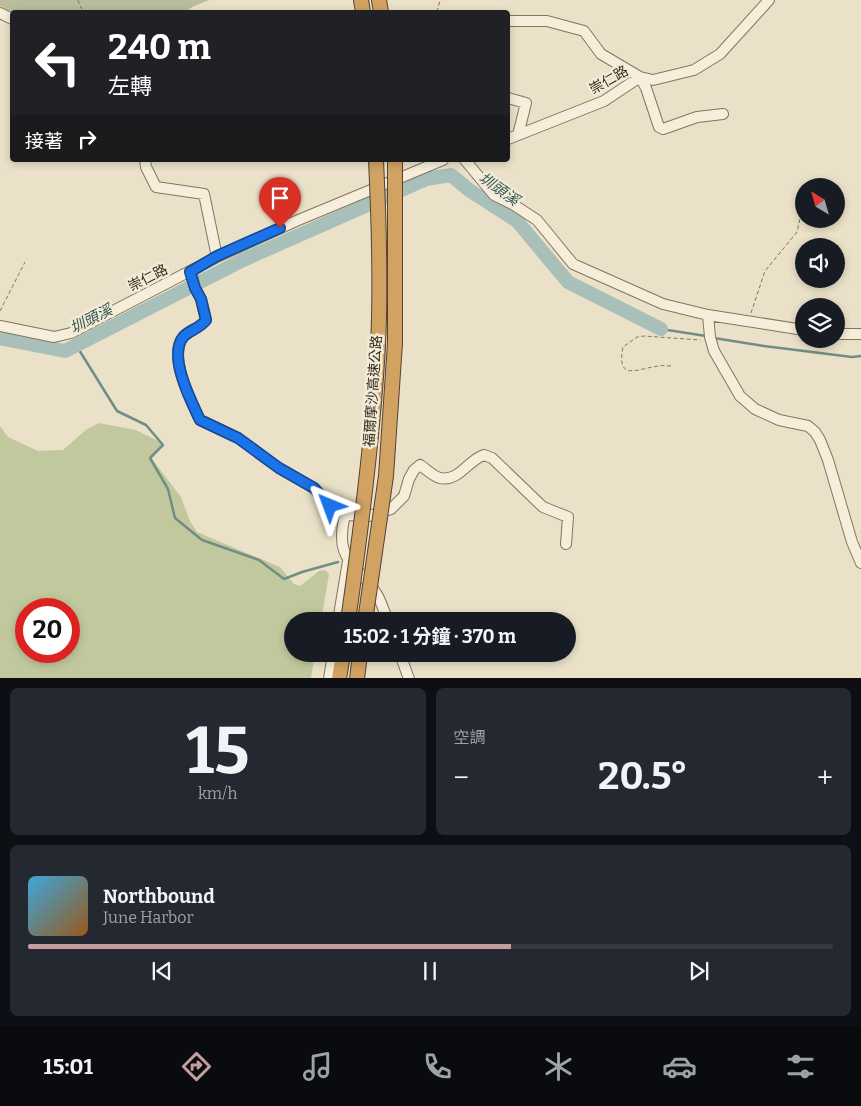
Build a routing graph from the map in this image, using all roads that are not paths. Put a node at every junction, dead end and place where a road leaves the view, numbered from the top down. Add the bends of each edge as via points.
1 (769, 0) edge
2 (510, 20) edge
3 (640, 77) junction
4 (510, 99) edge
5 (723, 114) dead end
6 (518, 135) junction
7 (510, 138) edge
8 (145, 162) edge
9 (376, 162) edge
10 (395, 162) edge
11 (438, 162) edge
12 (467, 162) edge
13 (217, 256) junction
14 (190, 273) junction
15 (709, 317) junction
16 (0, 326) edge
17 (795, 329) edge
18 (845, 334) edge
19 (861, 334) edge
20 (346, 516) junction
21 (566, 544) dead end
22 (348, 561) junction
23 (861, 563) edge
24 (340, 612) edge
25 (349, 612) edge
26 (366, 612) edge
27 (384, 612) edge
28 (332, 662) edge
29 (342, 662) edge
30 (359, 662) edge
31 (403, 662) edge
32 (329, 678) edge
33 (339, 678) edge
34 (357, 678) edge
35 (409, 678) edge

1 - 3 street via 720,54 694,70 654,80
2 - 3 street via 547,21 584,31 600,54
3 - 5 street, 崇仁路 via 659,126 664,128 697,117
3 - 6 street, 崇仁路 via 604,101
4 - 6 street via 526,103
6 - 7 street, 崇仁路
8 - 13 street via 156,186 204,194
9 - 25 highway, 福爾摩沙高速公路, bridge via 378,345 364,508
10 - 26 highway, 福爾摩沙高速公路, bridge via 395,343 386,476
11 - 13 street, 崇仁路
12 - 15 street via 494,195 537,220 572,264 663,304
13 - 14 street, 崇仁路
14 - 16 street, 崇仁路 via 71,333 54,337
14 - 20 street via 206,320 184,336 178,357 200,420 238,438 279,468 314,488 330,506
15 - 17 street
15 - 23 street via 714,352 740,396 754,409 779,420 808,426 815,432 828,460
18 - 19 street
20 - 21 street via 369,516 391,509 404,496 411,474 420,465 440,478 450,478 484,455 492,458 543,507 568,517
20 - 22 street via 341,533
22 - 24 street
22 - 27 street via 377,594
28 - 32 street
29 - 33 highway
30 - 34 highway
31 - 35 street

